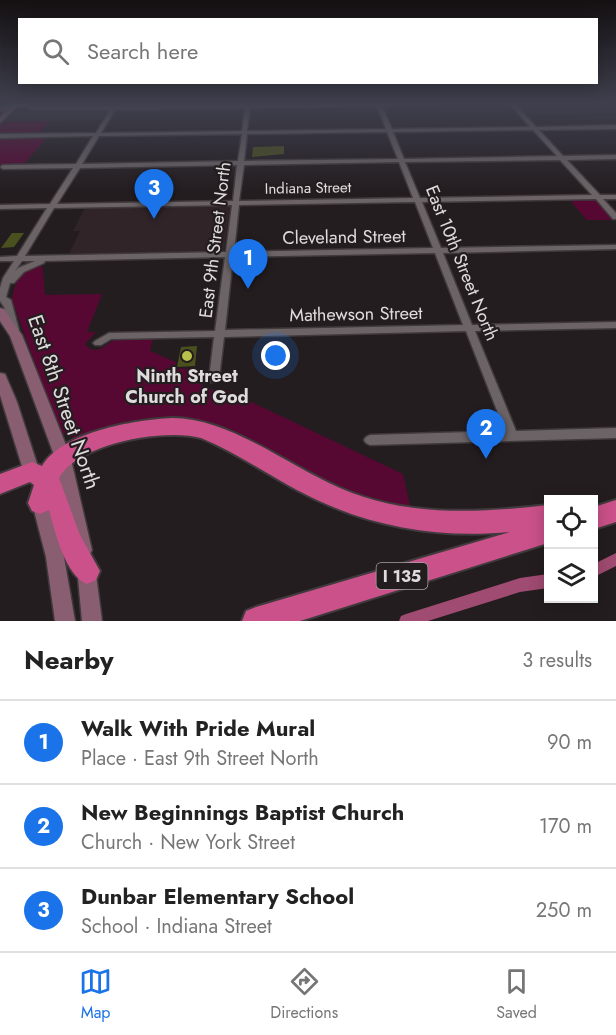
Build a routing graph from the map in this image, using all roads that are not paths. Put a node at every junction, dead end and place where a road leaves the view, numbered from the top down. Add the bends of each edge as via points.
1 (245, 132) edge
2 (173, 133) edge
3 (391, 133) edge
4 (539, 133) edge
5 (98, 134) junction
6 (0, 136) edge
7 (562, 158) junction
8 (616, 158) edge
9 (403, 161) junction
10 (241, 164) junction
11 (78, 166) junction
12 (3, 167) dead end
13 (616, 196) edge
14 (598, 197) junction
15 (418, 200) junction
16 (236, 203) junction
17 (52, 205) junction
18 (0, 207) edge
19 (616, 217) edge
20 (616, 247) edge
21 (439, 250) junction
22 (230, 255) junction
23 (56, 258) junction
24 (0, 259) edge
25 (19, 259) junction
26 (3, 308) edge
27 (616, 324) edge
28 (470, 328) junction
29 (220, 334) junction
30 (98, 343) dead end
31 (0, 378) edge
32 (214, 379) dead end
33 (616, 433) edge
34 (512, 435) junction
35 (370, 440) dead end
36 (62, 455) junction
37 (39, 476) junction
38 (0, 484) edge
39 (40, 503) joint
40 (616, 505) edge
41 (598, 507) edge
42 (616, 511) edge
43 (544, 517) edge
44 (598, 517) edge
45 (544, 534) edge
46 (87, 571) junction
47 (65, 621) edge
48 (92, 621) edge
49 (256, 621) edge

1 - 10 street, East 9th Street North
2 - 5 street
3 - 9 street, East 10th Street North
4 - 7 street
5 - 6 street
5 - 11 street, East 8th Street North
7 - 8 street
7 - 9 street
7 - 14 street
9 - 10 street
9 - 15 street, East 10th Street North
10 - 11 street
10 - 16 street, East 9th Street North
11 - 12 street
11 - 17 street, East 8th Street North
13 - 14 street, Indiana Street
14 - 15 street, Indiana Street
14 - 19 street
15 - 16 street, Indiana Street
15 - 21 street, East 10th Street North
16 - 17 street, Indiana Street
16 - 22 street, East 9th Street North
17 - 18 street, Indiana Street
17 - 25 street, East 8th Street North
20 - 21 street, Cleveland Street
21 - 22 street, Cleveland Street
21 - 28 street, East 10th Street North
22 - 23 street, Cleveland Street
22 - 29 street, East 9th Street North
23 - 25 street, Cleveland Street
23 - 26 street, East 8th Street North via 31,265 15,275
24 - 25 street, Cleveland Street
25 - 26 street, East 8th Street North via 4,288
26 - 36 street, East 8th Street North
27 - 28 street, Mathewson Street
28 - 29 street, Mathewson Street
28 - 34 street, East 10th Street North
29 - 30 street, Mathewson Street via 109,336
29 - 32 street, East 9th Street North
31 - 37 street
33 - 34 street
34 - 35 street
36 - 37 highway
36 - 43 highway via 77,446 137,431 183,426 229,441 335,497 392,516 466,524
36 - 46 street, East 8th Street North
37 - 38 highway
37 - 39 highway
37 - 46 highway via 61,509 70,541
39 - 47 street via 55,557
40 - 41 highway
42 - 44 highway
45 - 49 highway, I 135
46 - 48 street, East 8th Street North

